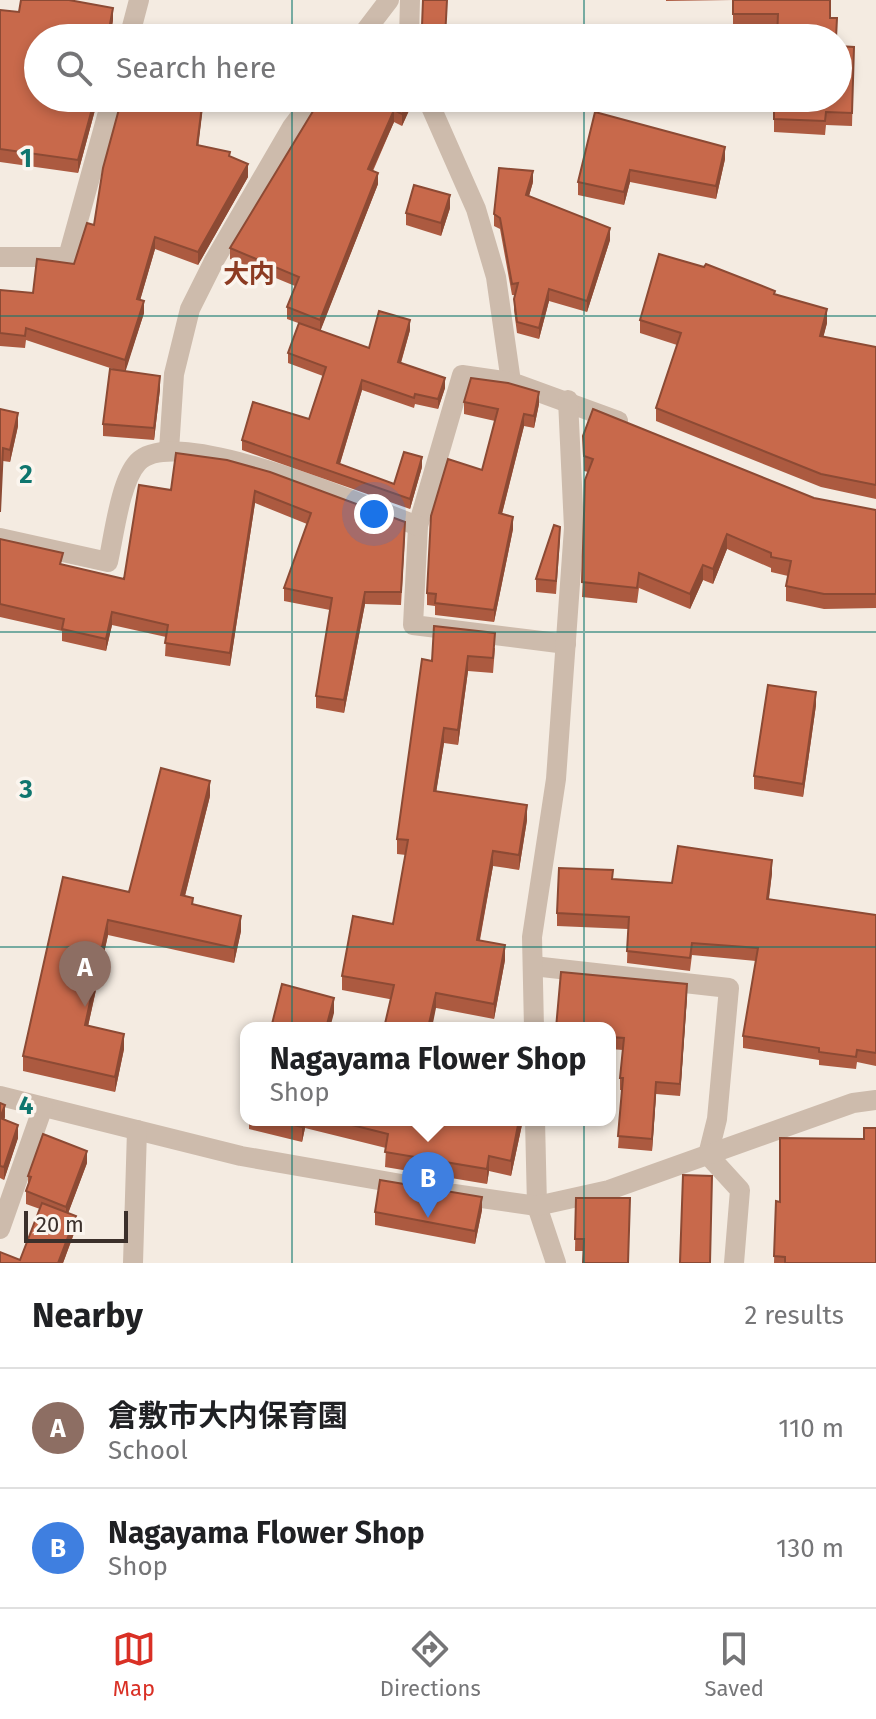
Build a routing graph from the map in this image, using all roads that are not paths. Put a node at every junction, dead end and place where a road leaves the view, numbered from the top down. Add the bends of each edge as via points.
1 (139, 0) edge
2 (390, 0) edge
3 (410, 0) edge
4 (133, 24) edge
5 (371, 24) edge
6 (409, 24) edge
7 (108, 112) edge
8 (303, 112) edge
9 (433, 112) edge
10 (0, 257) edge
11 (511, 382) junction
12 (568, 400) junction
13 (638, 429) edge
14 (169, 450) junction
15 (418, 526) junction
16 (0, 538) edge
17 (566, 644) junction
18 (533, 966) junction
19 (534, 1022) edge
20 (0, 1096) edge
21 (876, 1100) edge
22 (43, 1107) junction
23 (535, 1126) edge
24 (137, 1130) junction
25 (708, 1155) junction
26 (537, 1206) junction
27 (0, 1229) edge
28 (133, 1263) edge
29 (556, 1263) edge
30 (734, 1263) edge

1 - 4 street
2 - 5 street
3 - 6 street
7 - 10 street via 68,257
8 - 14 street via 190,309 174,374
9 - 11 street via 476,209 496,277
11 - 12 street
11 - 15 street via 462,375
12 - 13 street
12 - 17 street via 574,528
14 - 15 street via 188,449 244,463
14 - 16 street via 138,461 126,484 108,562
15 - 17 street via 413,625
17 - 18 street
18 - 19 street
18 - 25 street via 729,988 717,1119
20 - 22 street
21 - 25 street via 853,1103
22 - 24 street
22 - 27 street
23 - 26 street
24 - 26 street via 241,1156
24 - 28 street
25 - 26 street via 609,1190
25 - 30 street via 740,1190
26 - 29 street

